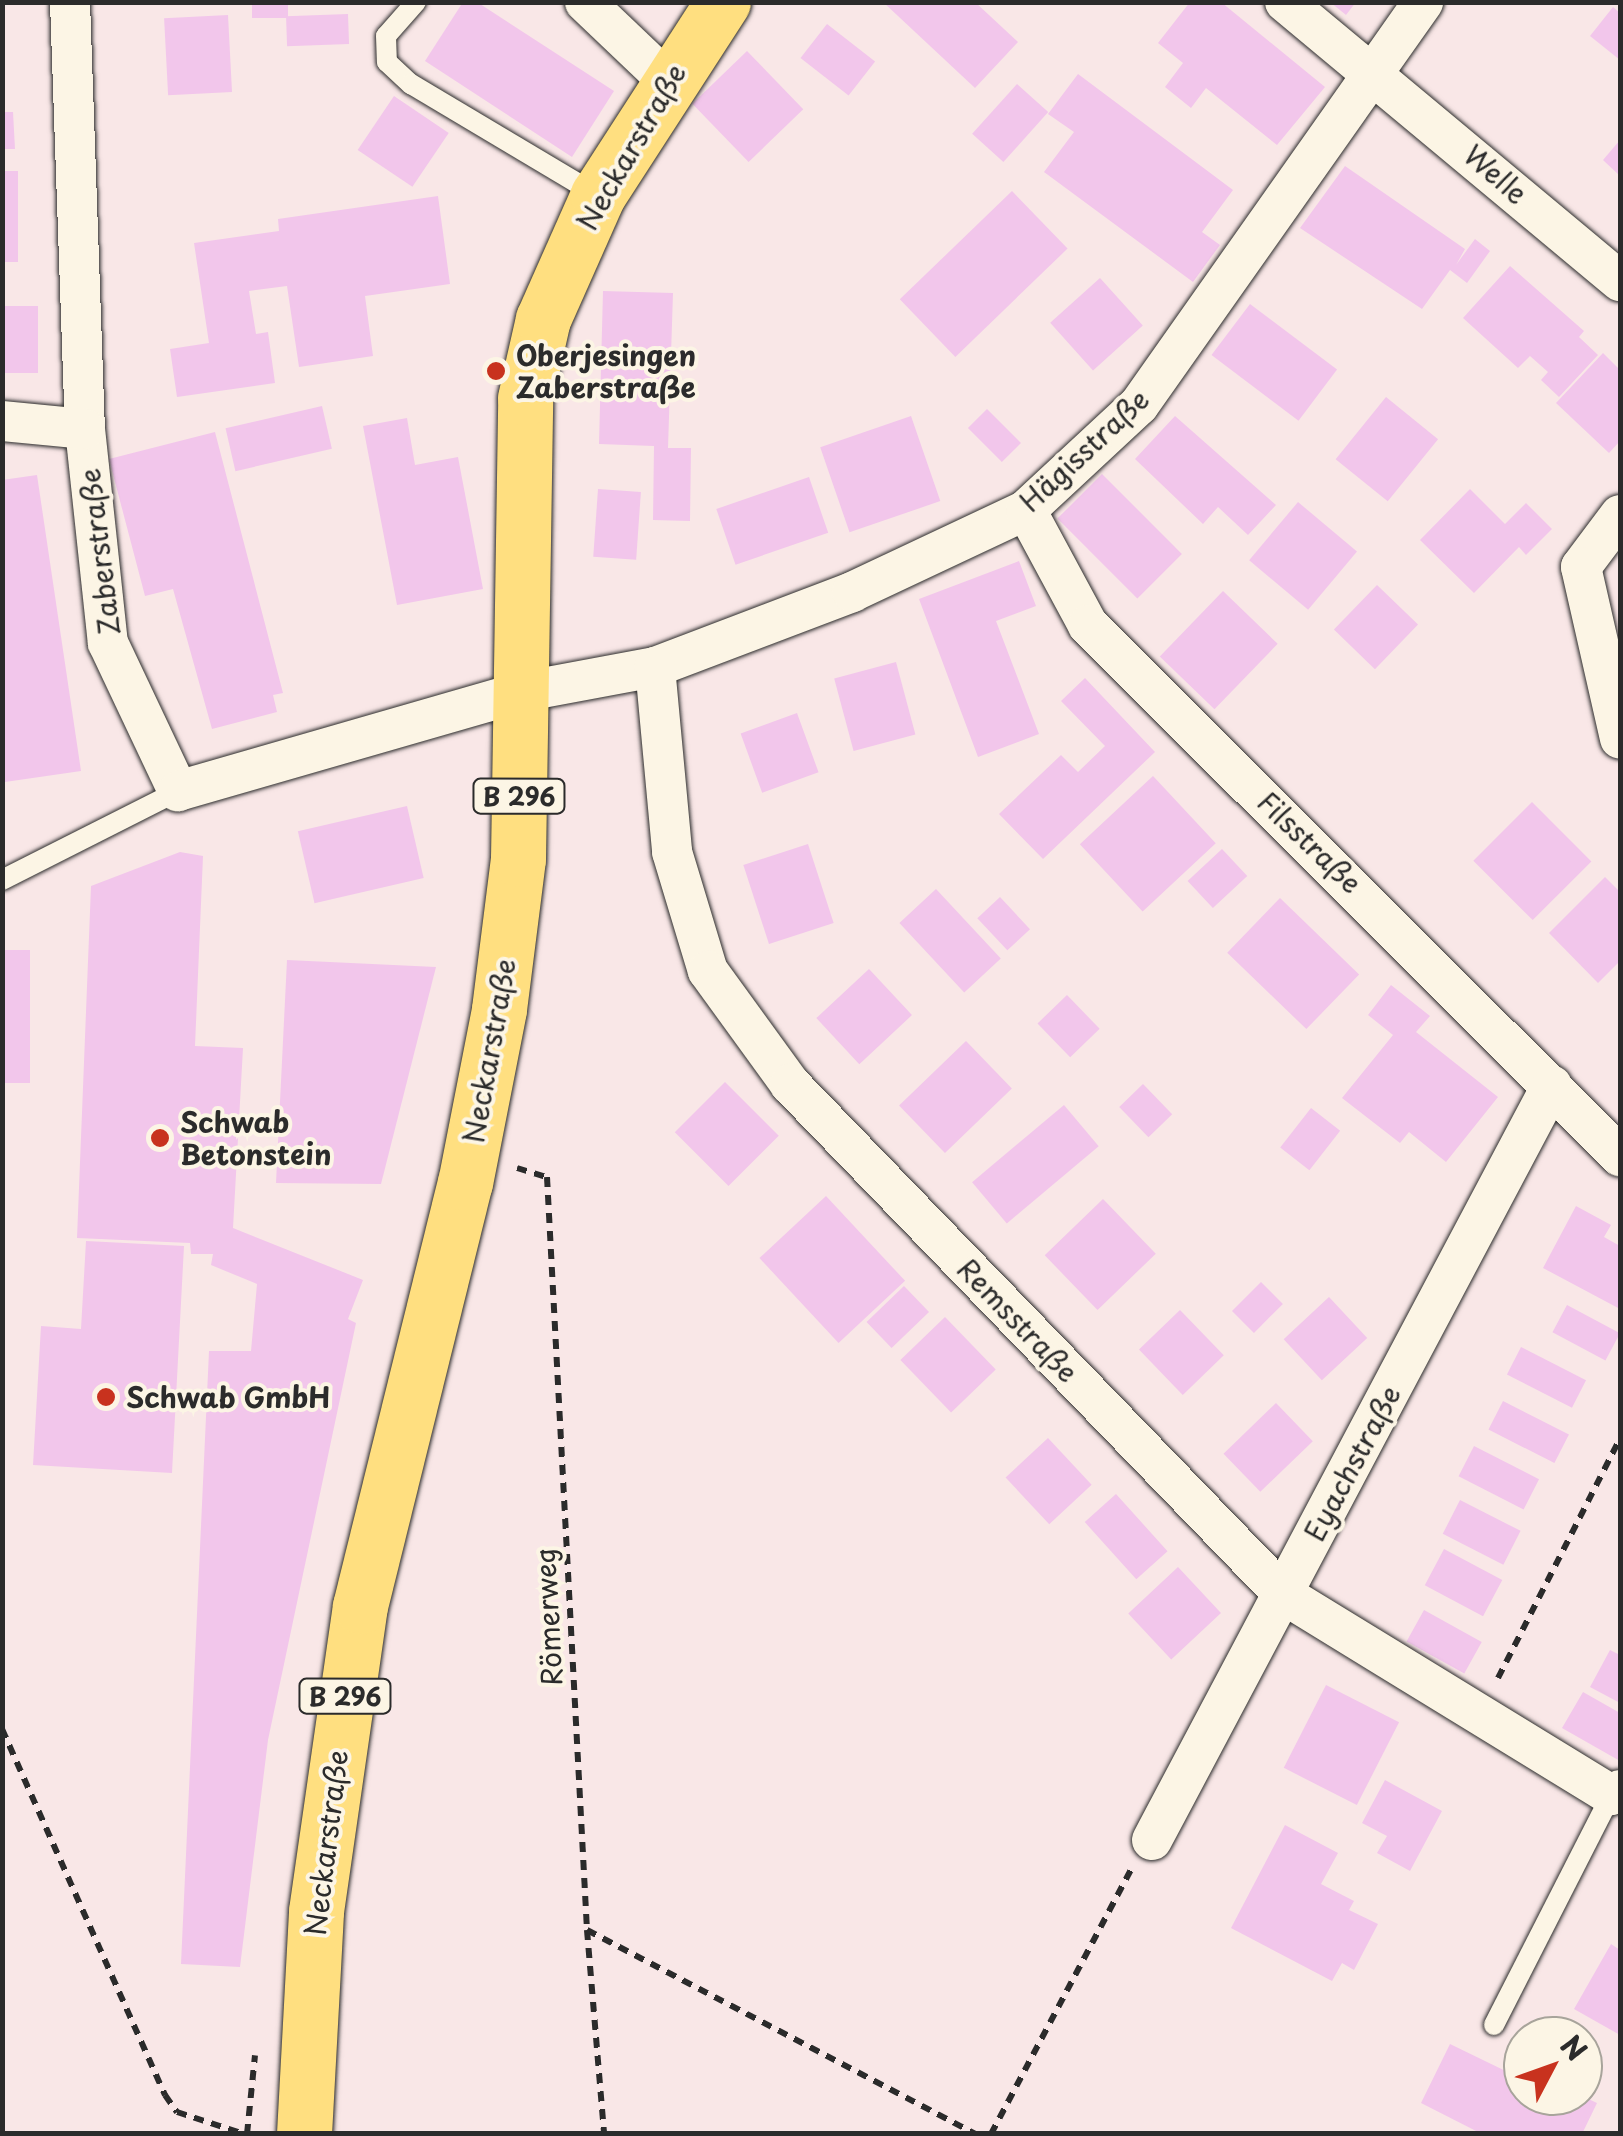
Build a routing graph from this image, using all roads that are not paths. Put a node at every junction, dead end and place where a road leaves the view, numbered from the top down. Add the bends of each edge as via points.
1 (70, 2) edge
2 (416, 2) edge
3 (585, 2) edge
4 (723, 2) edge
5 (1286, 2) edge
6 (1423, 2) edge
7 (1372, 68) junction
8 (666, 80) junction
9 (598, 195) junction
10 (1620, 281) edge
11 (2, 421) edge
12 (85, 428) junction
13 (1026, 510) junction
14 (1620, 515) edge
15 (655, 667) junction
16 (520, 692) junction
17 (1620, 739) edge
18 (178, 791) junction
19 (2, 880) edge
20 (1552, 1085) junction
21 (1620, 1156) edge
22 (1283, 1594) junction
23 (1616, 1792) edge
24 (1152, 1840) road end
25 (1494, 2025) dead end
26 (304, 2134) edge

1 - 12 street, Zaberstraße
2 - 9 lane via 386,36 387,62 411,84
3 - 8 street
4 - 8 main road, Neckarstraße / B 296
5 - 7 street, Welle
6 - 7 street, Hägisstraße
7 - 10 street, Welle
7 - 13 street, Hägisstraße via 1139,405
8 - 9 main road, Neckarstraße / B 296
9 - 16 main road, Neckarstraße / B 296 via 543,319 525,398
11 - 12 street
12 - 18 street, Zaberstraße via 108,644
13 - 15 street, Hägisstraße via 852,592
13 - 20 street, Filsstraße via 1088,625
14 - 17 street via 1581,567
15 - 16 street, Hägisstraße
15 - 22 street, Remsstraße via 672,852 708,970 790,1084
16 - 18 street
16 - 26 main road, Neckarstraße / B 296 via 518,859 495,1043 394,1450 346,1684 316,1911
18 - 19 lane
20 - 21 street, Filsstraße
20 - 22 street, Eyachstraße
22 - 23 street, Remsstraße via 1478,1716
22 - 24 street, Eyachstraße
23 - 25 lane

